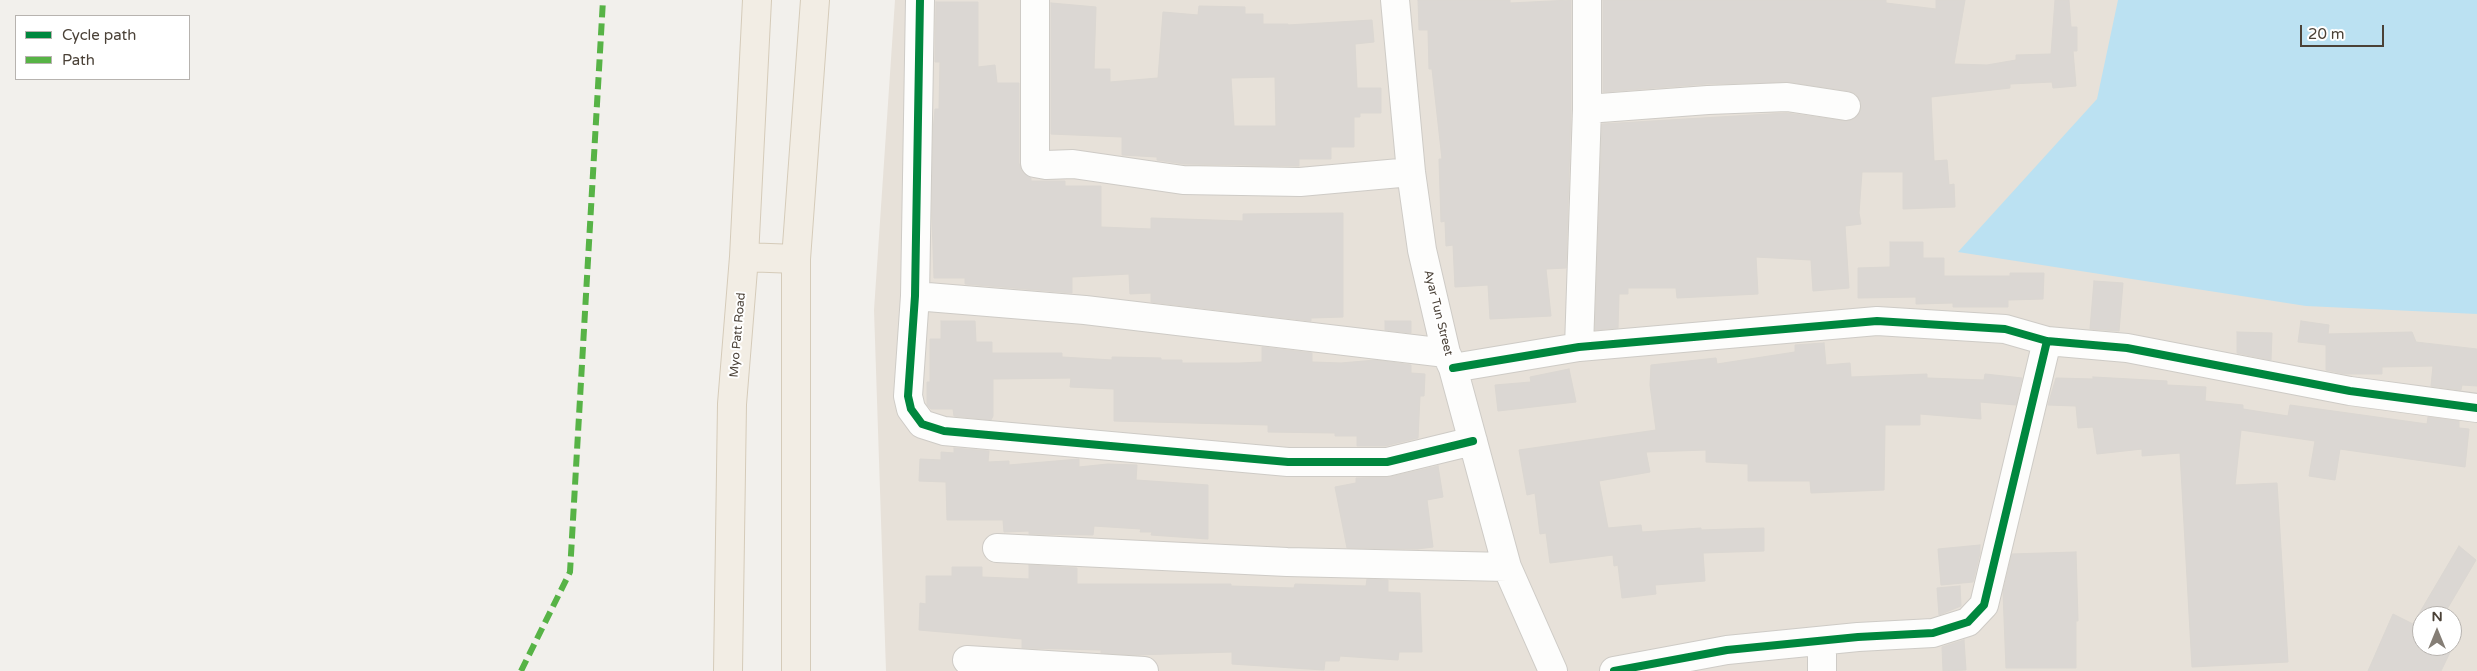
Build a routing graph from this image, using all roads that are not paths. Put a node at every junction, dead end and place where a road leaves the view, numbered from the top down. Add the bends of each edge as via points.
1 (757, 0) edge
2 (815, 0) edge
3 (920, 0) edge
4 (1035, 0) edge
5 (1394, 0) edge
6 (1587, 0) edge
7 (1846, 106) dead end
8 (1587, 109) junction
9 (1411, 172) junction
10 (744, 257) junction
11 (796, 259) junction
12 (915, 296) junction
13 (2048, 341) junction
14 (1579, 347) junction
15 (1450, 360) junction
16 (2477, 408) edge
17 (1473, 441) junction
18 (997, 548) dead end
19 (1507, 567) junction
20 (1822, 641) junction
21 (967, 660) dead end
22 (728, 671) edge
23 (796, 671) edge
24 (1144, 671) edge
25 (1553, 671) edge
26 (1614, 671) edge
27 (1822, 671) edge

1 - 10 main road, Myo Patt Road
2 - 11 main road
3 - 12 street
4 - 9 street via 1035,163 1073,164 1183,180 1300,182
5 - 9 street, Ayar Tun Street
6 - 8 street
7 - 8 street via 1787,97
8 - 14 street
9 - 15 street, Ayar Tun Street via 1422,250
10 - 11 main road
10 - 22 main road, Myo Patt Road via 732,404
11 - 23 main road
12 - 15 street via 1085,310
12 - 17 street via 908,396 911,410 922,424 944,431 1288,462 1387,462
13 - 14 street via 2005,329 1877,321
13 - 16 street via 2126,348 2350,391
13 - 20 street via 1984,605 1968,622 1933,633
14 - 15 street
15 - 17 street, Ayar Tun Street
17 - 19 street, Ayar Tun Street
18 - 19 street via 1287,562
19 - 25 street, Ayar Tun Street
20 - 26 street via 1727,650
20 - 27 street
21 - 24 street

